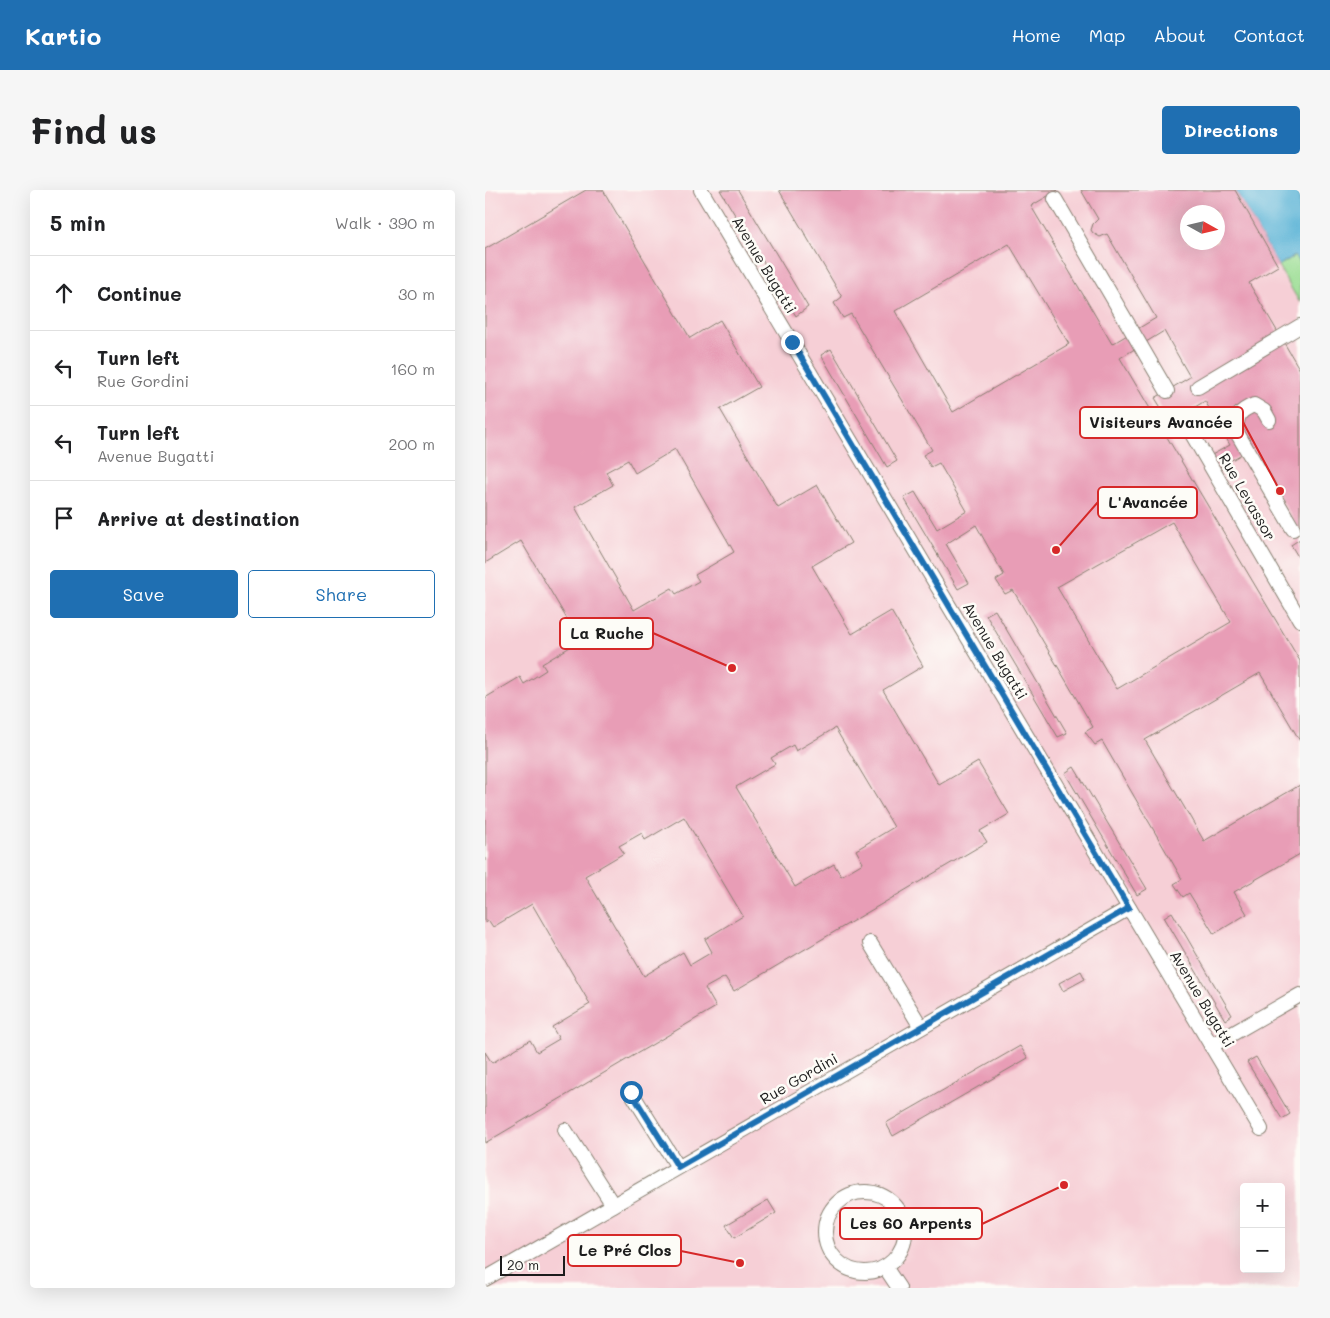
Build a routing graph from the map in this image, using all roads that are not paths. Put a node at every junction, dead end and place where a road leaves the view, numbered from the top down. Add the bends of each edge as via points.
1 (701, 190) edge
2 (1055, 199) dead end
3 (1300, 326) edge
4 (1197, 387) dead end
5 (1167, 391) dead end
6 (1181, 416) dead end
7 (1269, 420) dead end
8 (1293, 529) dead end
9 (1300, 620) edge
10 (1129, 908) junction
11 (870, 943) dead end
12 (1300, 995) edge
13 (921, 1027) junction
14 (1211, 1046) junction
15 (631, 1092) dead end
16 (1261, 1129) dead end
17 (565, 1130) dead end
18 (678, 1167) junction
19 (613, 1205) junction
20 (885, 1267) junction
21 (485, 1279) edge
22 (899, 1288) edge

1 - 10 lane, Avenue Bugatti
2 - 5 lane
3 - 4 lane
6 - 9 lane, Rue Levassor
7 - 8 lane via 1264,411 1254,405 1243,410 1237,418 1236,431
10 - 13 lane, Rue Gordini
10 - 14 lane, Avenue Bugatti
11 - 13 lane
12 - 14 lane
13 - 18 lane, Rue Gordini
14 - 16 lane, Avenue Bugatti
15 - 18 lane
17 - 19 lane
18 - 19 lane, Rue Gordini
19 - 21 lane, Rue Gordini
20 - 20 lane via 902,1248 905,1222 891,1200 867,1191 855,1192 833,1207 826,1220 828,1247 845,1267 859,1272
20 - 22 lane

